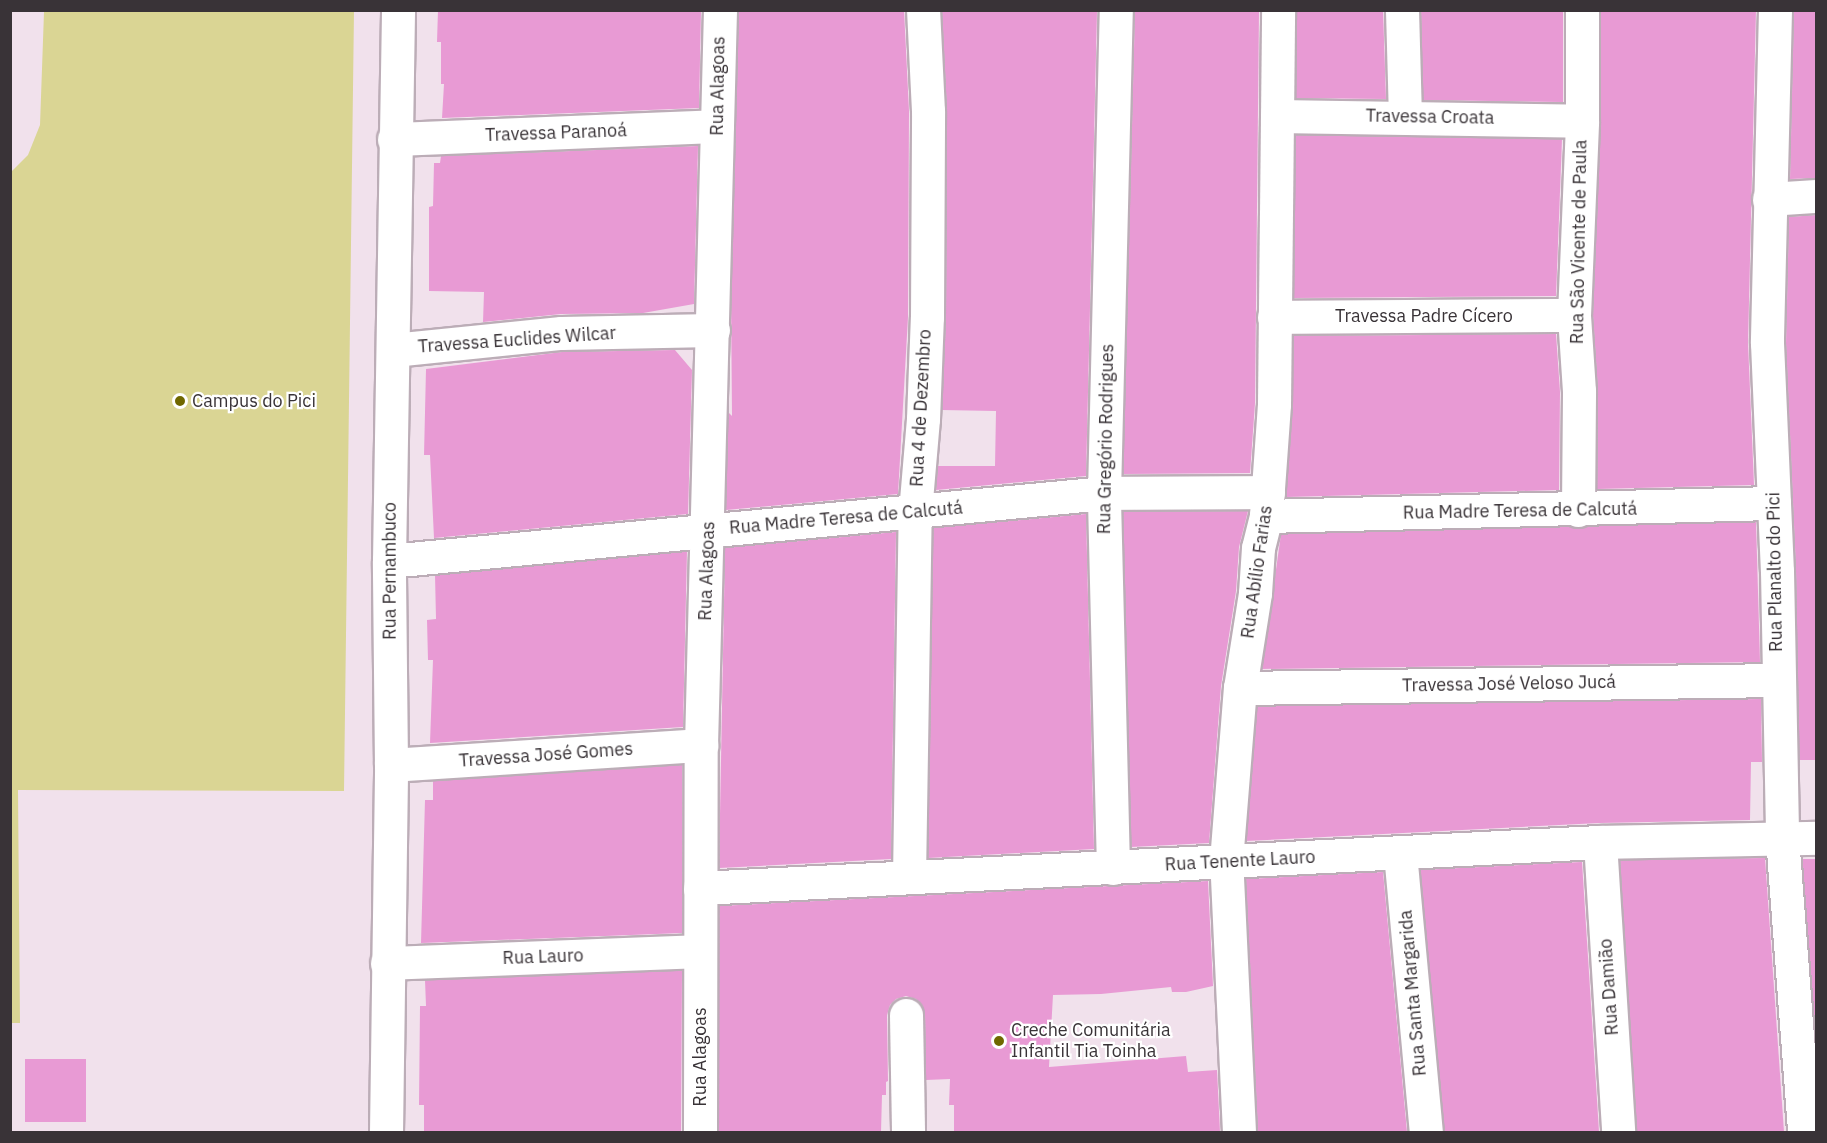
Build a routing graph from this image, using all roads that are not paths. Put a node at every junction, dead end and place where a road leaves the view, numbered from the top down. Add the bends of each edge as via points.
1 (398, 10) edge
2 (720, 10) edge
3 (923, 10) edge
4 (1116, 10) edge
5 (1278, 10) edge
6 (1402, 10) edge
7 (1582, 10) edge
8 (1775, 10) edge
9 (1277, 116) junction
10 (1406, 116) junction
11 (1582, 121) junction
12 (717, 126) junction
13 (394, 139) junction
14 (1816, 196) edge
15 (1769, 199) junction
16 (1574, 315) junction
17 (1275, 317) junction
18 (712, 330) junction
19 (393, 350) junction
20 (1104, 493) junction
21 (1774, 503) junction
22 (1267, 504) junction
23 (1578, 510) junction
24 (915, 512) junction
25 (708, 531) junction
26 (389, 561) junction
27 (1778, 680) junction
28 (1240, 688) junction
29 (701, 745) junction
30 (391, 765) junction
31 (1782, 837) junction
32 (1816, 838) edge
33 (1600, 842) junction
34 (1400, 853) junction
35 (1226, 861) junction
36 (1113, 868) junction
37 (909, 877) junction
38 (699, 888) junction
39 (699, 951) junction
40 (387, 963) junction
41 (906, 1015) dead end
42 (386, 1132) edge
43 (700, 1132) edge
44 (908, 1132) edge
45 (1239, 1132) edge
46 (1426, 1132) edge
47 (1618, 1132) edge
48 (1804, 1132) edge

1 - 13 street, Rua Pernambuco
2 - 12 street, Rua Alagoas
3 - 24 street, Rua 4 de Dezembro via 928,111 927,317
4 - 20 street, Rua Gregório Rodrigues
5 - 9 street, Rua Abílio Farias
6 - 10 street
7 - 11 street, Rua São Vicente de Paula
8 - 15 street, Rua Planalto do Pici
9 - 10 street, Travessa Croata
9 - 17 street, Rua Abílio Farias
10 - 11 street, Travessa Croata
11 - 16 street, Rua São Vicente de Paula
12 - 13 street, Travessa Paranoá
12 - 18 street, Rua Alagoas
13 - 19 street, Rua Pernambuco
14 - 15 street
15 - 21 street, Rua Planalto do Pici via 1767,344
16 - 17 street, Travessa Padre Cícero
16 - 23 street, Rua São Vicente de Paula via 1579,392
17 - 22 street, Rua Abílio Farias
18 - 19 street, Travessa Euclides Wilcar via 561,333
18 - 25 street, Rua Alagoas
19 - 26 street, Rua Pernambuco
20 - 22 street, Rua Madre Teresa de Calcutá
20 - 24 street, Rua Madre Teresa de Calcutá
20 - 36 street, Rua Gregório Rodrigues
21 - 23 street, Rua Madre Teresa de Calcutá
21 - 27 street, Rua Planalto do Pici
22 - 23 street, Rua Madre Teresa de Calcutá
22 - 28 street, Rua Abílio Farias
24 - 25 street, Rua Madre Teresa de Calcutá
24 - 37 street, Rua 4 de Dezembro
25 - 26 street, Rua Madre Teresa de Calcutá
25 - 29 street, Rua Alagoas
26 - 30 street, Rua Pernambuco
27 - 28 street, Travessa José Veloso Jucá
27 - 31 street, Rua Planalto do Pici
28 - 35 street, Rua Abílio Farias
29 - 30 street, Travessa José Gomes
29 - 38 street, Rua Alagoas
30 - 40 street, Rua Pernambuco
31 - 32 street, Rua Tenente Lauro
31 - 33 street, Rua Tenente Lauro
31 - 48 street, Rua Planalto do Pici
33 - 34 street, Rua Tenente Lauro
33 - 47 street, Rua Damião
34 - 35 street, Rua Tenente Lauro
34 - 46 street, Rua Santa Margarida
35 - 36 street, Rua Tenente Lauro
35 - 45 street, Rua Abílio Farias
36 - 37 street, Rua Tenente Lauro
37 - 38 street, Rua Tenente Lauro
38 - 39 street, Rua Alagoas
39 - 40 street, Rua Lauro
39 - 43 street, Rua Alagoas
40 - 42 street, Rua Pernambuco
41 - 44 street

